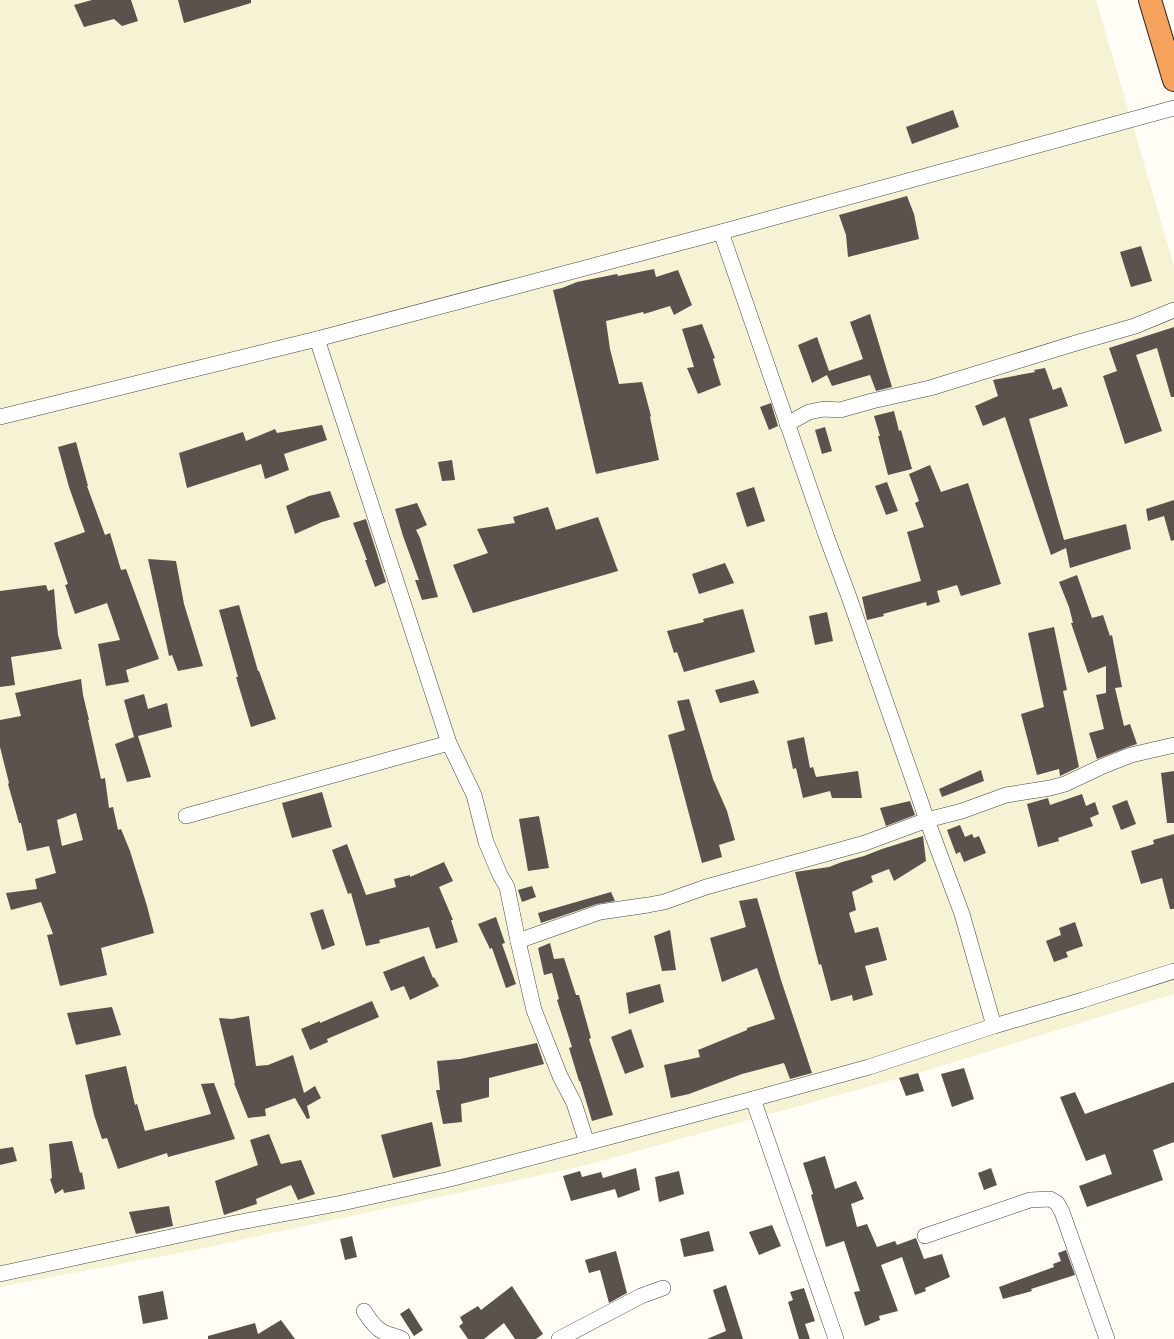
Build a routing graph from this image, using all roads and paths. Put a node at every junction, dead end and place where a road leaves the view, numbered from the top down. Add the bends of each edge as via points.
1 (1150, 0) edge
2 (1174, 80) edge
3 (1174, 108) edge
4 (721, 232) junction
5 (1174, 310) edge
6 (317, 338) junction
7 (0, 417) edge
8 (787, 424) junction
9 (449, 743) junction
10 (1174, 745) edge
11 (186, 816) dead end
12 (927, 820) junction
13 (518, 941) junction
14 (1174, 971) edge
15 (994, 1026) junction
16 (753, 1099) junction
17 (587, 1143) junction
18 (926, 1236) dead end
19 (0, 1274) edge
20 (663, 1288) dead end
21 (364, 1311) dead end
22 (1103, 1338) edge
23 (402, 1339) edge
24 (559, 1339) edge
25 (836, 1339) edge

1 - 2 highway
3 - 4 street
4 - 6 street
4 - 8 street
5 - 8 street via 1135,326 938,385 840,410 809,412
6 - 7 street
6 - 9 street
8 - 12 street
9 - 11 street
9 - 13 street via 474,795 486,842 506,887
10 - 12 street via 1131,755 1065,784 1006,795
12 - 13 street via 865,842 706,886 664,902 600,912
12 - 15 street via 962,914
13 - 17 street via 534,1010 560,1076 574,1103
14 - 15 street
15 - 16 street via 869,1067
16 - 17 street
16 - 25 street
17 - 19 street via 442,1181
18 - 22 street via 1030,1200 1050,1198 1057,1203 1062,1212
20 - 24 street via 641,1296
21 - 23 street via 376,1327

